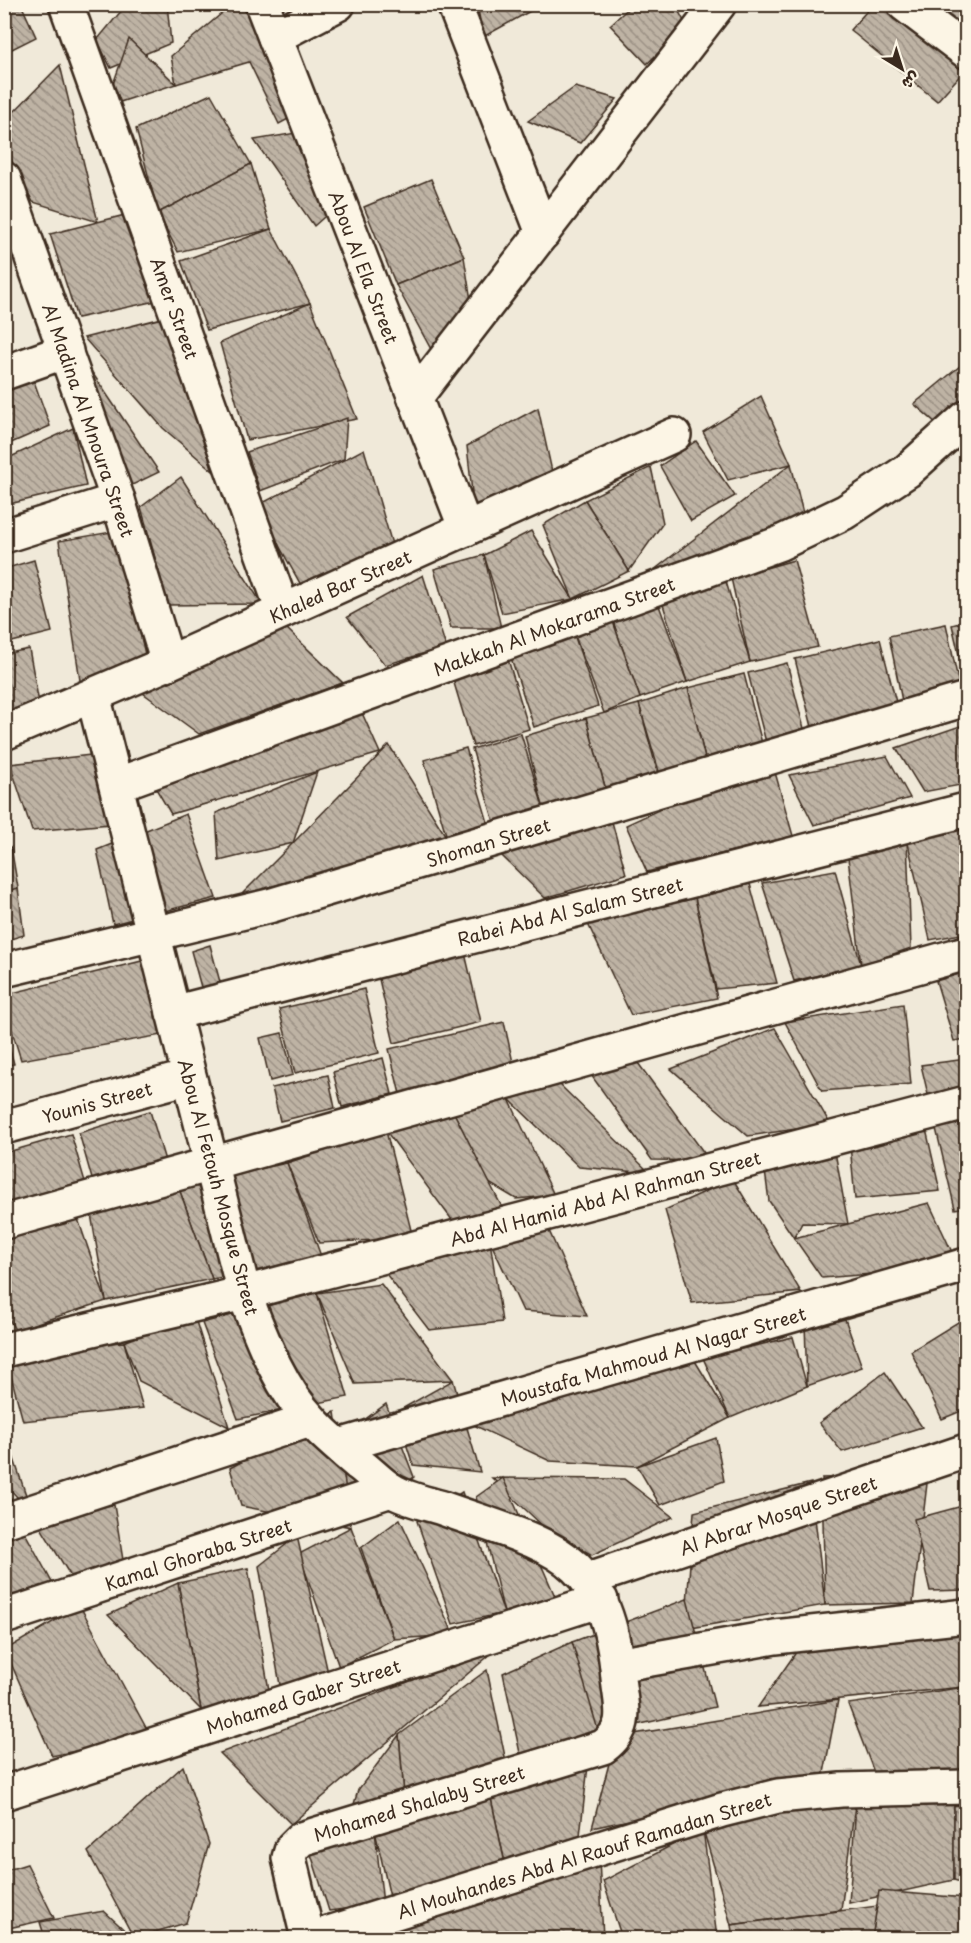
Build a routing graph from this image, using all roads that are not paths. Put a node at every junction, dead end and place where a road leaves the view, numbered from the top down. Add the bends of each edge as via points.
1 (66, 4) edge
2 (262, 4) edge
3 (338, 4) edge
4 (454, 4) edge
5 (719, 4) edge
6 (904, 4) edge
7 (275, 38) junction
8 (966, 51) edge
9 (4, 179) edge
10 (543, 233) junction
11 (14, 234) edge
12 (66, 351) junction
13 (4, 373) edge
14 (415, 398) junction
15 (966, 418) edge
16 (674, 435) dead end
17 (118, 500) junction
18 (466, 530) junction
19 (4, 536) edge
20 (283, 611) junction
21 (168, 663) junction
22 (93, 695) junction
23 (966, 699) edge
24 (4, 733) edge
25 (116, 785) junction
26 (966, 810) edge
27 (153, 935) junction
28 (966, 953) edge
29 (4, 970) edge
30 (173, 1013) junction
31 (189, 1077) junction
32 (966, 1103) edge
33 (4, 1127) edge
34 (211, 1164) junction
35 (4, 1222) edge
36 (966, 1265) edge
37 (244, 1293) junction
38 (4, 1350) edge
39 (310, 1420) junction
40 (339, 1446) junction
41 (966, 1451) edge
42 (391, 1490) junction
43 (4, 1521) edge
44 (595, 1590) junction
45 (966, 1616) edge
46 (4, 1617) edge
47 (617, 1665) junction
48 (966, 1787) edge
49 (4, 1793) edge
50 (309, 1938) edge
51 (314, 1938) edge

1 - 20 street, Amer Street
2 - 7 street, Abou Al Ela Street
3 - 7 street
4 - 10 street
5 - 10 street
6 - 8 street
7 - 14 street, Abou Al Ela Street
9 - 11 street, Al Madina Al Mnoura Street
10 - 14 street
11 - 12 street, Al Madina Al Mnoura Street
12 - 13 street
12 - 17 street, Al Madina Al Mnoura Street
14 - 18 street, Abou Al Ela Street
15 - 25 street, Makkah Al Mokarama Street via 907,471 845,512 778,544
16 - 18 street, Khaled Bar Street
17 - 19 street
17 - 21 street, Al Madina Al Mnoura Street
18 - 20 street, Khaled Bar Street
20 - 21 street, Khaled Bar Street
21 - 22 street, Khaled Bar Street
22 - 24 street, Khaled Bar Street
22 - 25 street, Abou Al Fetouh Mosque Street
23 - 27 street, Shoman Street via 280,903
25 - 27 street, Abou Al Fetouh Mosque Street
26 - 30 street, Rabei Abd Al Salam Street
27 - 29 street, Shoman Street
27 - 30 street, Abou Al Fetouh Mosque Street
28 - 34 street
30 - 31 street, Abou Al Fetouh Mosque Street
31 - 33 street, Younis Street
31 - 34 street, Abou Al Fetouh Mosque Street
32 - 37 street, Abd Al Hamid Abd Al Rahman Street
34 - 35 street
34 - 37 street, Abou Al Fetouh Mosque Street
36 - 40 street, Moustafa Mahmoud Al Nagar Street
37 - 38 street, Abd Al Hamid Abd Al Rahman Street
37 - 39 street, Abou Al Fetouh Mosque Street via 279,1372
39 - 40 street, Abou Al Fetouh Mosque Street
39 - 43 street
40 - 42 street, Abou Al Fetouh Mosque Street
41 - 44 street, Al Abrar Mosque Street
42 - 44 street, Abou Al Fetouh Mosque Street via 558,1553
42 - 46 street, Kamal Ghoraba Street
44 - 47 street via 610,1621
44 - 49 street, Mohamed Gaber Street
45 - 47 street via 775,1637
47 - 50 street, Mohamed Shalaby Street via 622,1725 616,1737 603,1747 301,1839 289,1858
48 - 51 street, Al Mouhandes Abd Al Raouf Ramadan Street via 778,1796 722,1810

